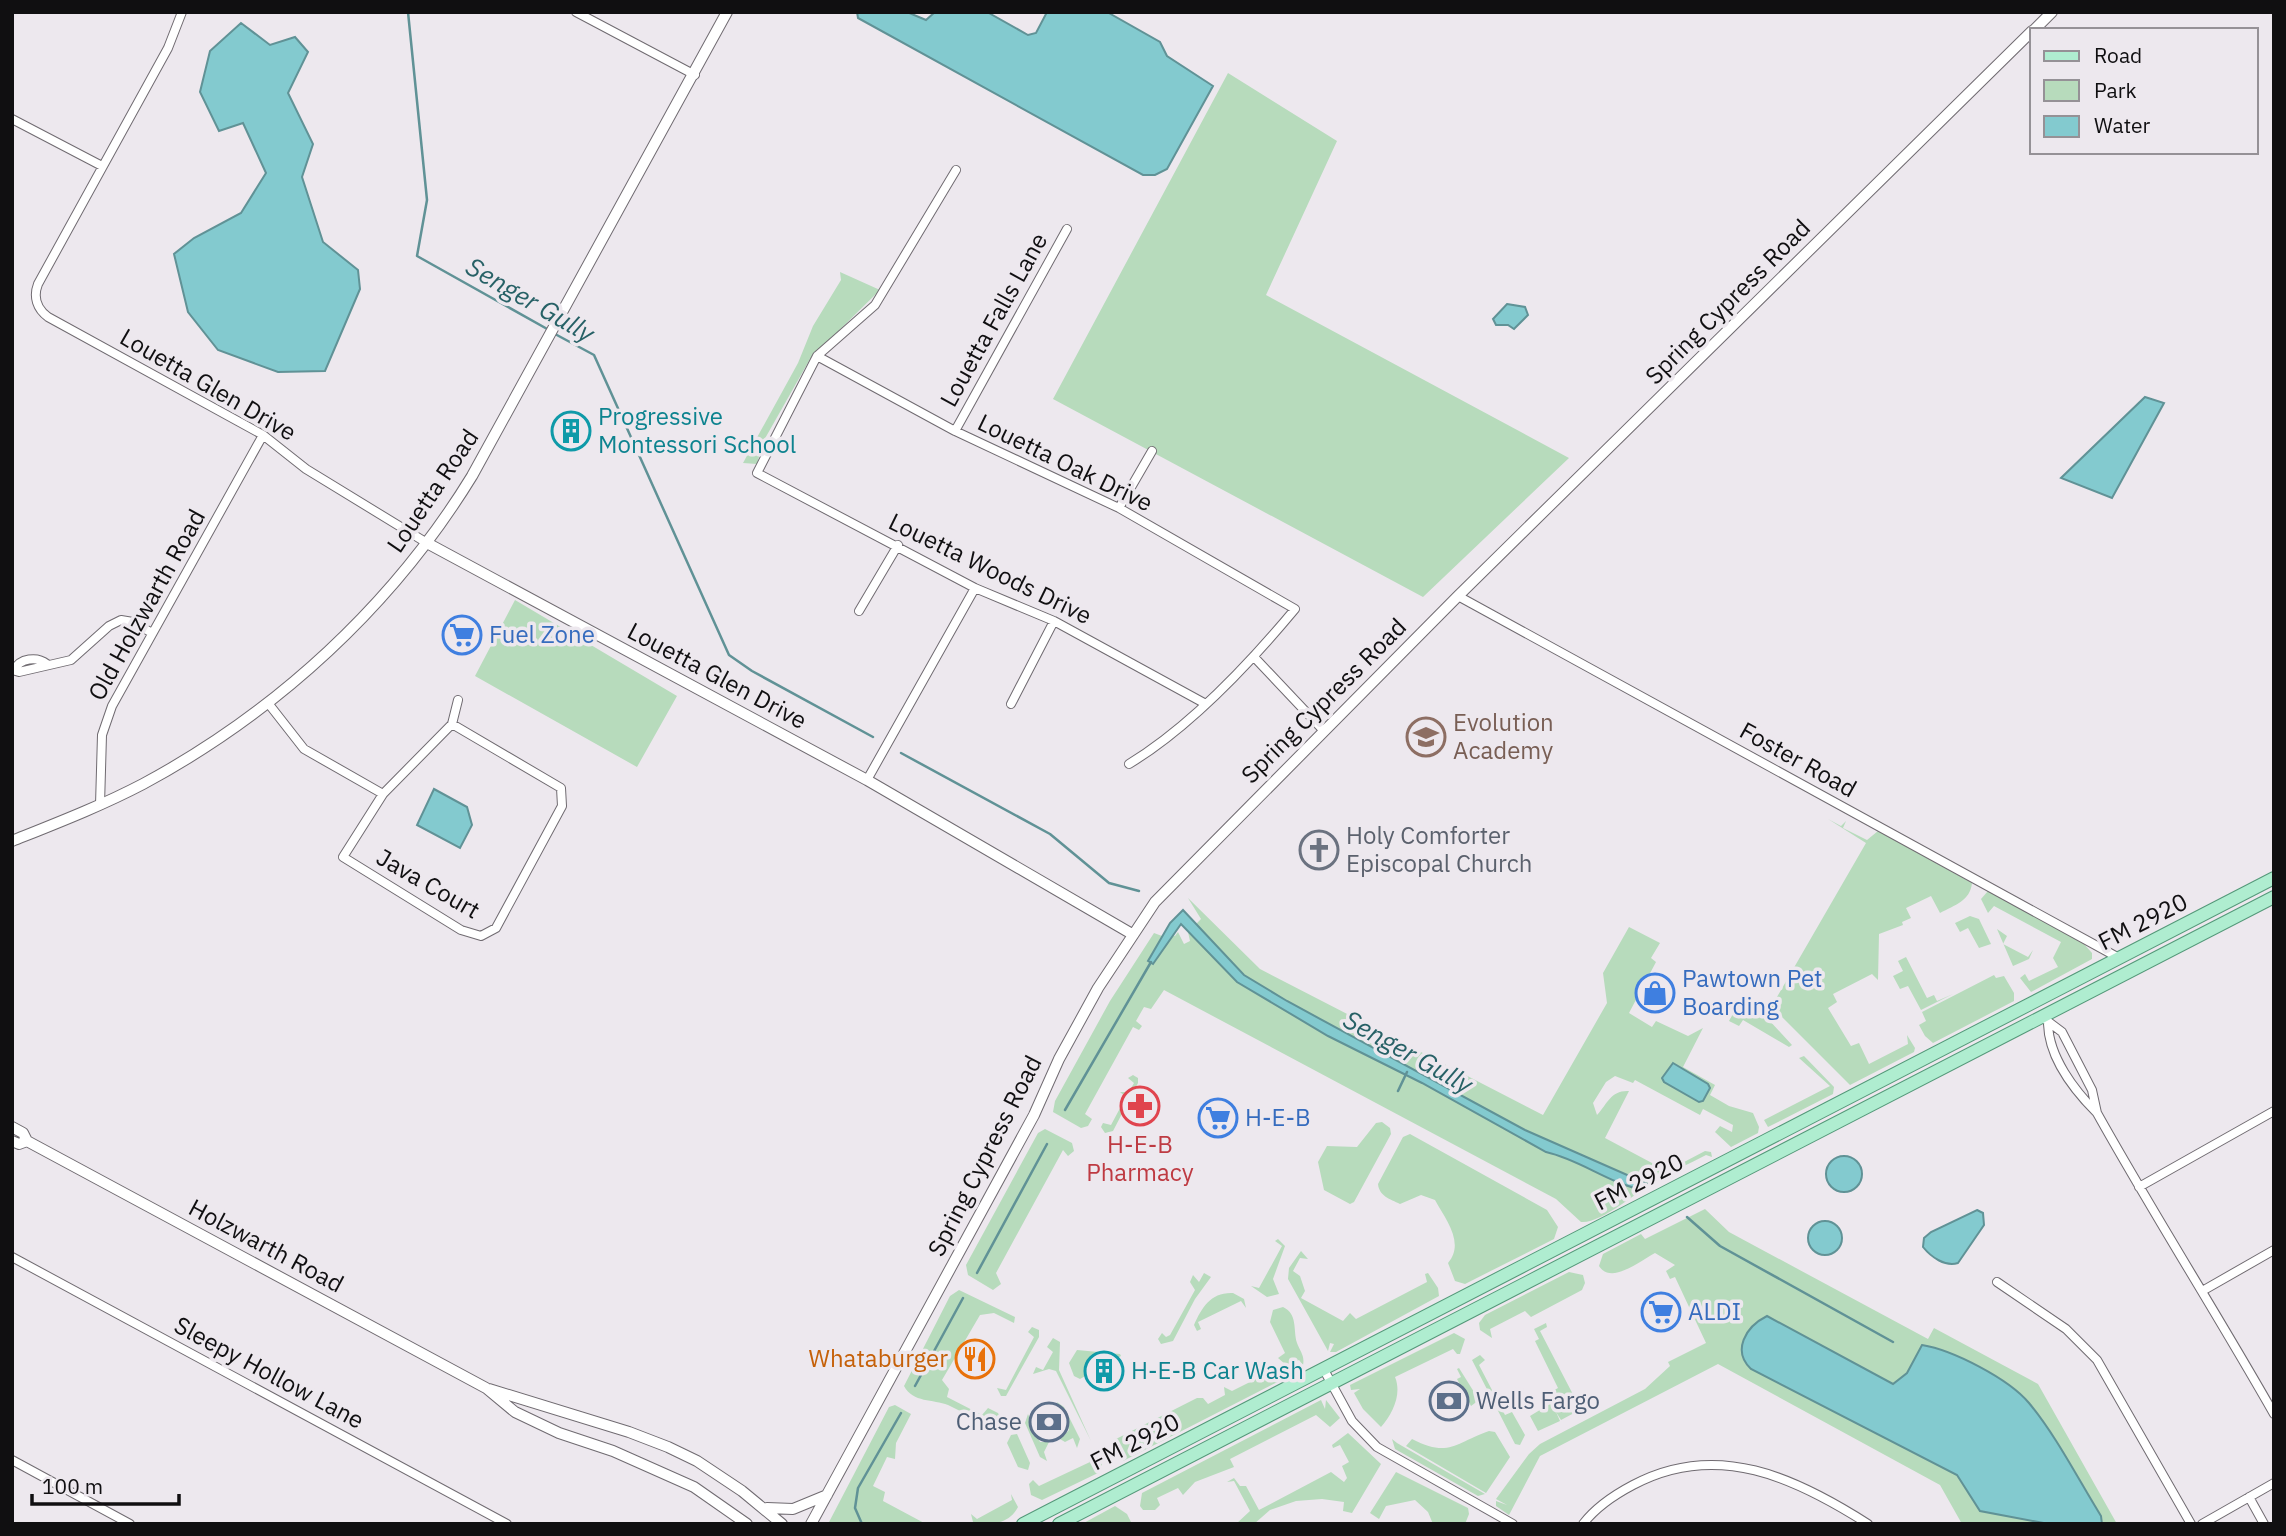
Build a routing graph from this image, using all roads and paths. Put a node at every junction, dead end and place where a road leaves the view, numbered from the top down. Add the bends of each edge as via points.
1 (182, 12) edge
2 (576, 12) edge
3 (727, 12) edge
4 (2052, 12) edge
5 (2036, 28) edge
6 (2030, 34) edge
7 (695, 75) junction
8 (12, 119) edge
9 (102, 166) junction
10 (956, 170) dead end
11 (1066, 229) dead end
12 (817, 356) junction
13 (955, 431) junction
14 (263, 435) junction
15 (1152, 451) dead end
16 (1119, 508) junction
17 (427, 543) junction
18 (898, 545) junction
19 (975, 588) junction
20 (1458, 596) junction
21 (859, 611) dead end
22 (1055, 621) junction
23 (152, 633) junction
24 (1255, 658) junction
25 (13, 670) edge
26 (458, 700) dead end
27 (268, 703) junction
28 (1204, 703) junction
29 (1011, 704) dead end
30 (453, 724) junction
31 (1324, 731) junction
32 (1129, 764) dead end
33 (867, 780) junction
34 (383, 794) junction
35 (100, 804) junction
36 (12, 841) edge
37 (2274, 878) edge
38 (2274, 897) edge
39 (1132, 934) junction
40 (2119, 958) junction
41 (2045, 1020) junction
42 (2274, 1111) edge
43 (2098, 1113) junction
44 (12, 1127) edge
45 (12, 1141) edge
46 (27, 1141) junction
47 (2139, 1187) junction
48 (2274, 1250) edge
49 (12, 1256) edge
50 (1997, 1282) dead end
51 (2204, 1290) junction
52 (1323, 1368) junction
53 (1332, 1384) junction
54 (486, 1388) junction
55 (2274, 1414) edge
56 (12, 1461) edge
57 (2274, 1483) edge
58 (827, 1495) junction
59 (2249, 1497) junction
60 (764, 1507) junction
61 (130, 1524) edge
62 (506, 1524) edge
63 (747, 1524) edge
64 (782, 1524) edge
65 (811, 1524) edge
66 (1023, 1524) edge
67 (1059, 1524) edge
68 (1514, 1524) edge
69 (1583, 1524) edge
70 (1868, 1524) edge
71 (2191, 1524) edge
72 (2202, 1524) edge
73 (2264, 1524) edge

1 - 9 street via 168,48
2 - 7 street
3 - 7 main road, Louetta Road
4 - 5 main road, Spring Cypress Road
6 - 20 main road, Spring Cypress Road
7 - 17 main road, Louetta Road via 472,476
8 - 9 street
9 - 14 street, Louetta Glen Drive via 38,284 36,301 48,317
10 - 12 street via 876,305
11 - 13 street, Louetta Falls Lane
12 - 13 street, Louetta Oak Drive
12 - 18 street, Louetta Woods Drive via 757,474
13 - 16 street, Louetta Oak Drive
14 - 17 street, Louetta Glen Drive via 306,469
14 - 23 street, Old Holzwarth Road
15 - 16 street
16 - 24 street, Louetta Oak Drive via 1295,609
17 - 27 main road, Louetta Road via 322,659
17 - 33 main road, Louetta Glen Drive
18 - 19 street, Louetta Woods Drive
18 - 21 street
19 - 22 street, Louetta Woods Drive
19 - 33 street
20 - 31 main road, Spring Cypress Road
20 - 40 street, Foster Road
22 - 28 street, Louetta Woods Drive
22 - 29 street
23 - 25 street via 121,620 71,660
23 - 35 street, Old Holzwarth Road via 105,724
24 - 28 street
24 - 31 street
26 - 30 street
27 - 34 street via 304,749
27 - 35 main road, Louetta Road via 170,769
28 - 32 street via 1157,747
30 - 34 street
30 - 34 street, Java Court via 561,788 562,806 496,928 481,936 461,930 343,857
31 - 39 main road, Spring Cypress Road via 1194,859
33 - 39 main road, Louetta Glen Drive
35 - 36 main road, Louetta Road
37 - 40 main road, FM 2920 / FM 2920
38 - 41 main road, FM 2920 / FM 2920
39 - 58 main road, Spring Cypress Road via 1059,1059 1027,1127
40 - 52 main road, FM 2920 / FM 2920
41 - 43 street via 2068,1077
41 - 43 street via 2062,1032 2092,1090
41 - 53 main road, FM 2920 / FM 2920
42 - 47 street
43 - 47 street
44 - 46 main road, Holzwarth Road
45 - 46 main road, Holzwarth Road
46 - 54 main road, Holzwarth Road
47 - 51 street via 2179,1257
48 - 51 street
49 - 62 street, Sleepy Hollow Lane
50 - 71 street via 2066,1329 2097,1360
51 - 55 street
52 - 53 street
52 - 66 main road, FM 2920 / FM 2920
53 - 67 main road, FM 2920 / FM 2920
53 - 68 street via 1352,1420 1377,1447
54 - 60 main road, Holzwarth Road via 668,1447 698,1461
54 - 63 main road, Holzwarth Road via 515,1412 694,1488
56 - 61 street
57 - 59 street
58 - 60 main road via 793,1509
58 - 65 main road, Spring Cypress Road
59 - 72 street
59 - 73 street
60 - 64 main road, Holzwarth Road
69 - 70 street via 1609,1500 1649,1476 1706,1464 1765,1471

